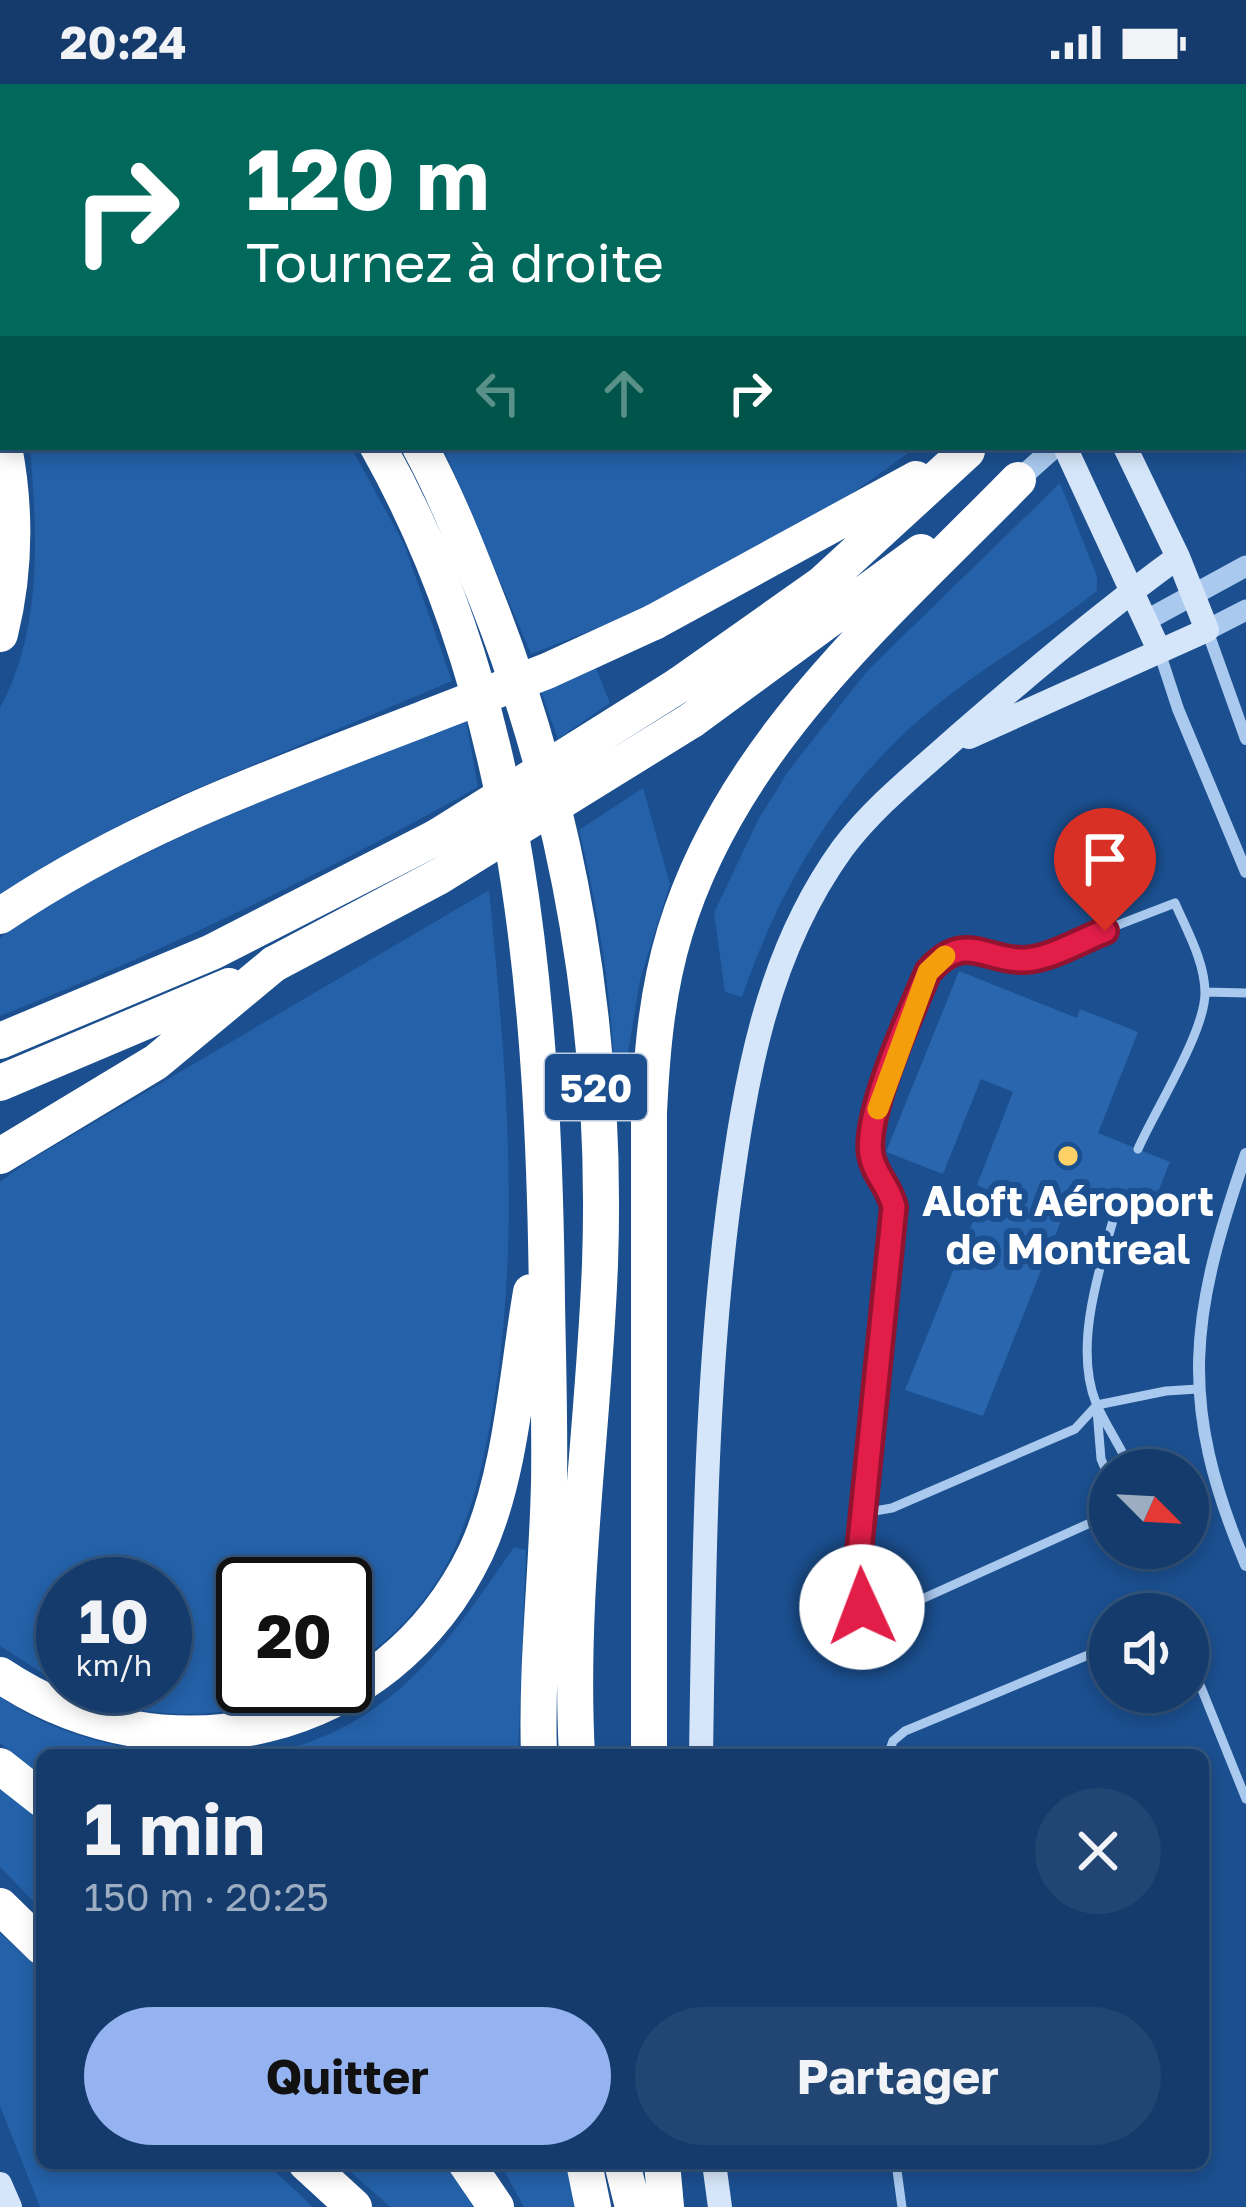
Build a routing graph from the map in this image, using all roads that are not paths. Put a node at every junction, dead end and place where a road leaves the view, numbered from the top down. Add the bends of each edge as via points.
1 (4, 450) edge
2 (379, 450) edge
3 (421, 450) edge
4 (967, 450) edge
5 (968, 450) edge
6 (1052, 450) edge
7 (1066, 450) edge
8 (1126, 450) edge
9 (1018, 480) junction
10 (1178, 557) junction
11 (1246, 566) edge
12 (1132, 590) junction
13 (1194, 595) junction
14 (1246, 610) edge
15 (1148, 620) junction
16 (1207, 630) junction
17 (0, 634) edge
18 (1159, 650) junction
19 (1246, 739) edge
20 (945, 748) junction
21 (1246, 872) edge
22 (0, 916) edge
23 (274, 964) junction
24 (1205, 992) junction
25 (1246, 993) edge
26 (0, 1040) edge
27 (0, 1083) edge
28 (1138, 1149) dead end
29 (1246, 1154) edge
30 (0, 1156) edge
31 (546, 1200) junction
32 (1116, 1210) dead end
33 (1198, 1389) junction
34 (1097, 1405) junction
35 (1100, 1449) edge
36 (1120, 1449) edge
37 (863, 1514) junction
38 (1089, 1523) edge
39 (1246, 1565) edge
40 (1089, 1655) edge
41 (0, 1675) edge
42 (1209, 1707) edge
43 (539, 1749) edge
44 (577, 1749) edge
45 (649, 1749) edge
46 (701, 1749) edge
47 (890, 1749) edge
48 (0, 1766) edge
49 (36, 1793) edge
50 (1246, 1799) edge
51 (0, 1906) edge
52 (36, 1941) edge
53 (313, 2169) edge
54 (470, 2169) edge
55 (585, 2169) edge
56 (623, 2169) edge
57 (663, 2169) edge
58 (715, 2169) edge
59 (897, 2169) edge
60 (0, 2183) edge
61 (10, 2207) edge
62 (354, 2207) edge
63 (496, 2207) edge
64 (593, 2207) edge
65 (632, 2207) edge
66 (666, 2207) edge
67 (720, 2207) edge
68 (902, 2207) edge

1 - 17 highway via 13,526
2 - 31 highway, 520 via 434,568 494,760 537,1029
3 - 44 highway, 520 via 494,616 536,742 588,994 600,1263
4 - 22 highway, bridge via 654,622 134,837
5 - 26 highway, bridge via 822,584 679,686 437,837 212,952
6 - 9 street
7 - 12 main road
8 - 10 main road
9 - 23 highway, bridge via 692,720 471,858
9 - 45 highway via 814,688 767,748 722,819 675,930 652,1059
10 - 12 main road
10 - 13 main road
11 - 13 street
12 - 15 main road
12 - 20 main road
13 - 15 street
13 - 16 main road
14 - 16 street
15 - 18 main road
16 - 18 main road
16 - 19 street
18 - 20 main road
18 - 21 street
20 - 46 main road via 881,804 825,874 784,951 758,1033 716,1321
23 - 27 highway
23 - 30 highway via 156,1062
24 - 25 lane
24 - 28 lane
24 - 37 lane via 1175,903 1027,960 954,952 928,972 870,1139 894,1207
29 - 33 street via 1203,1297
31 - 41 highway via 490,1515 460,1581 407,1647 306,1713 201,1735 98,1721
31 - 43 highway, 520 via 549,1479
32 - 34 lane via 1089,1342
33 - 34 lane
33 - 39 street via 1219,1492
34 - 35 lane
34 - 36 lane
34 - 37 lane via 1075,1429
37 - 38 lane via 855,1591 862,1607 880,1613
40 - 47 lane via 905,1731
42 - 50 lane
48 - 49 highway
51 - 52 highway
53 - 62 highway
54 - 63 highway
55 - 64 highway
56 - 65 highway
57 - 66 highway
58 - 67 main road
59 - 68 lane
60 - 61 main road

